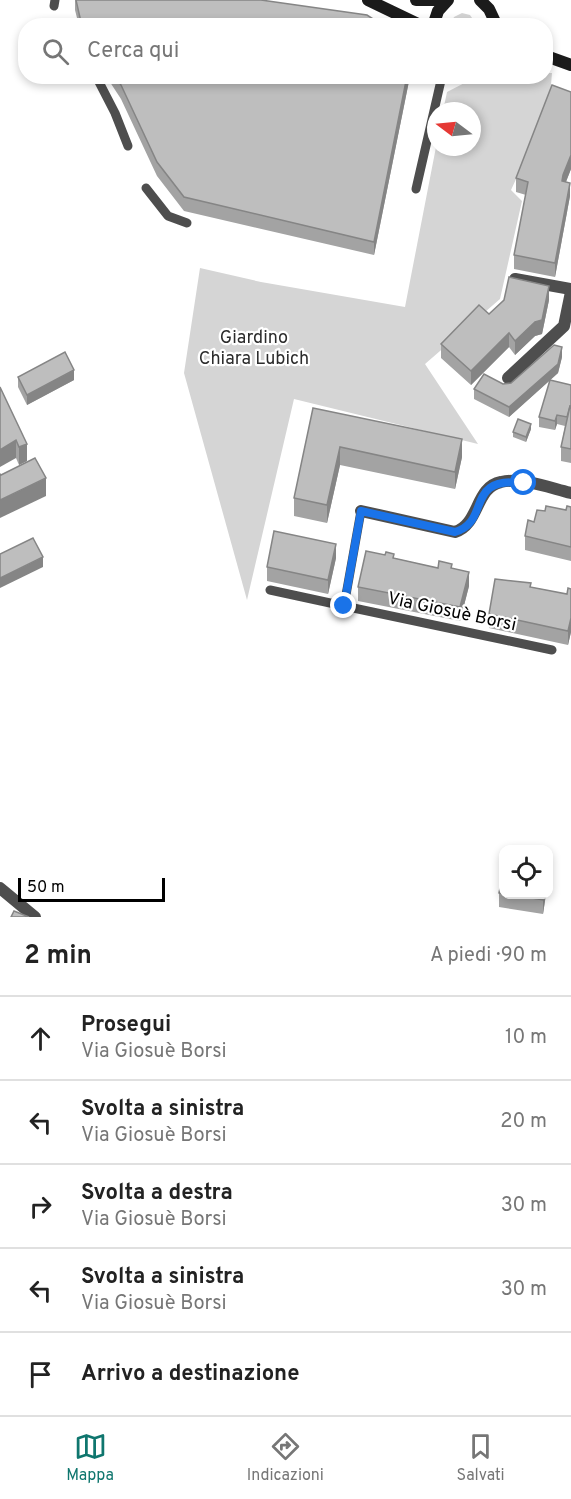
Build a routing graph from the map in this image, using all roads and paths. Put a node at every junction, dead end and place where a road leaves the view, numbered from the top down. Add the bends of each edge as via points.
1 (368, 0) edge
2 (417, 0) edge
3 (448, 0) edge
4 (480, 0) edge
5 (405, 18) edge
6 (436, 18) edge
7 (493, 18) edge
8 (553, 59) edge
9 (571, 65) edge
10 (100, 84) edge
11 (440, 84) edge
12 (128, 146) dead end
13 (146, 188) dead end
14 (416, 189) dead end
15 (187, 223) dead end
16 (515, 279) edge
17 (571, 290) edge
18 (508, 378) dead end
19 (571, 493) edge
20 (361, 511) joint
21 (270, 590) dead end
22 (344, 606) junction
23 (552, 650) dead end
24 (0, 888) edge
25 (35, 917) edge

1 - 5 main road
2 - 3 main road
3 - 6 main road
4 - 7 main road
8 - 9 main road
10 - 12 lane
11 - 14 lane
13 - 15 lane via 168,216
16 - 17 street
17 - 18 street via 564,326
19 - 20 street via 498,482 488,488 471,522 455,532
20 - 22 lane
21 - 22 lane, Via Giosuè Borsi
22 - 23 lane, Via Giosuè Borsi
24 - 25 street

